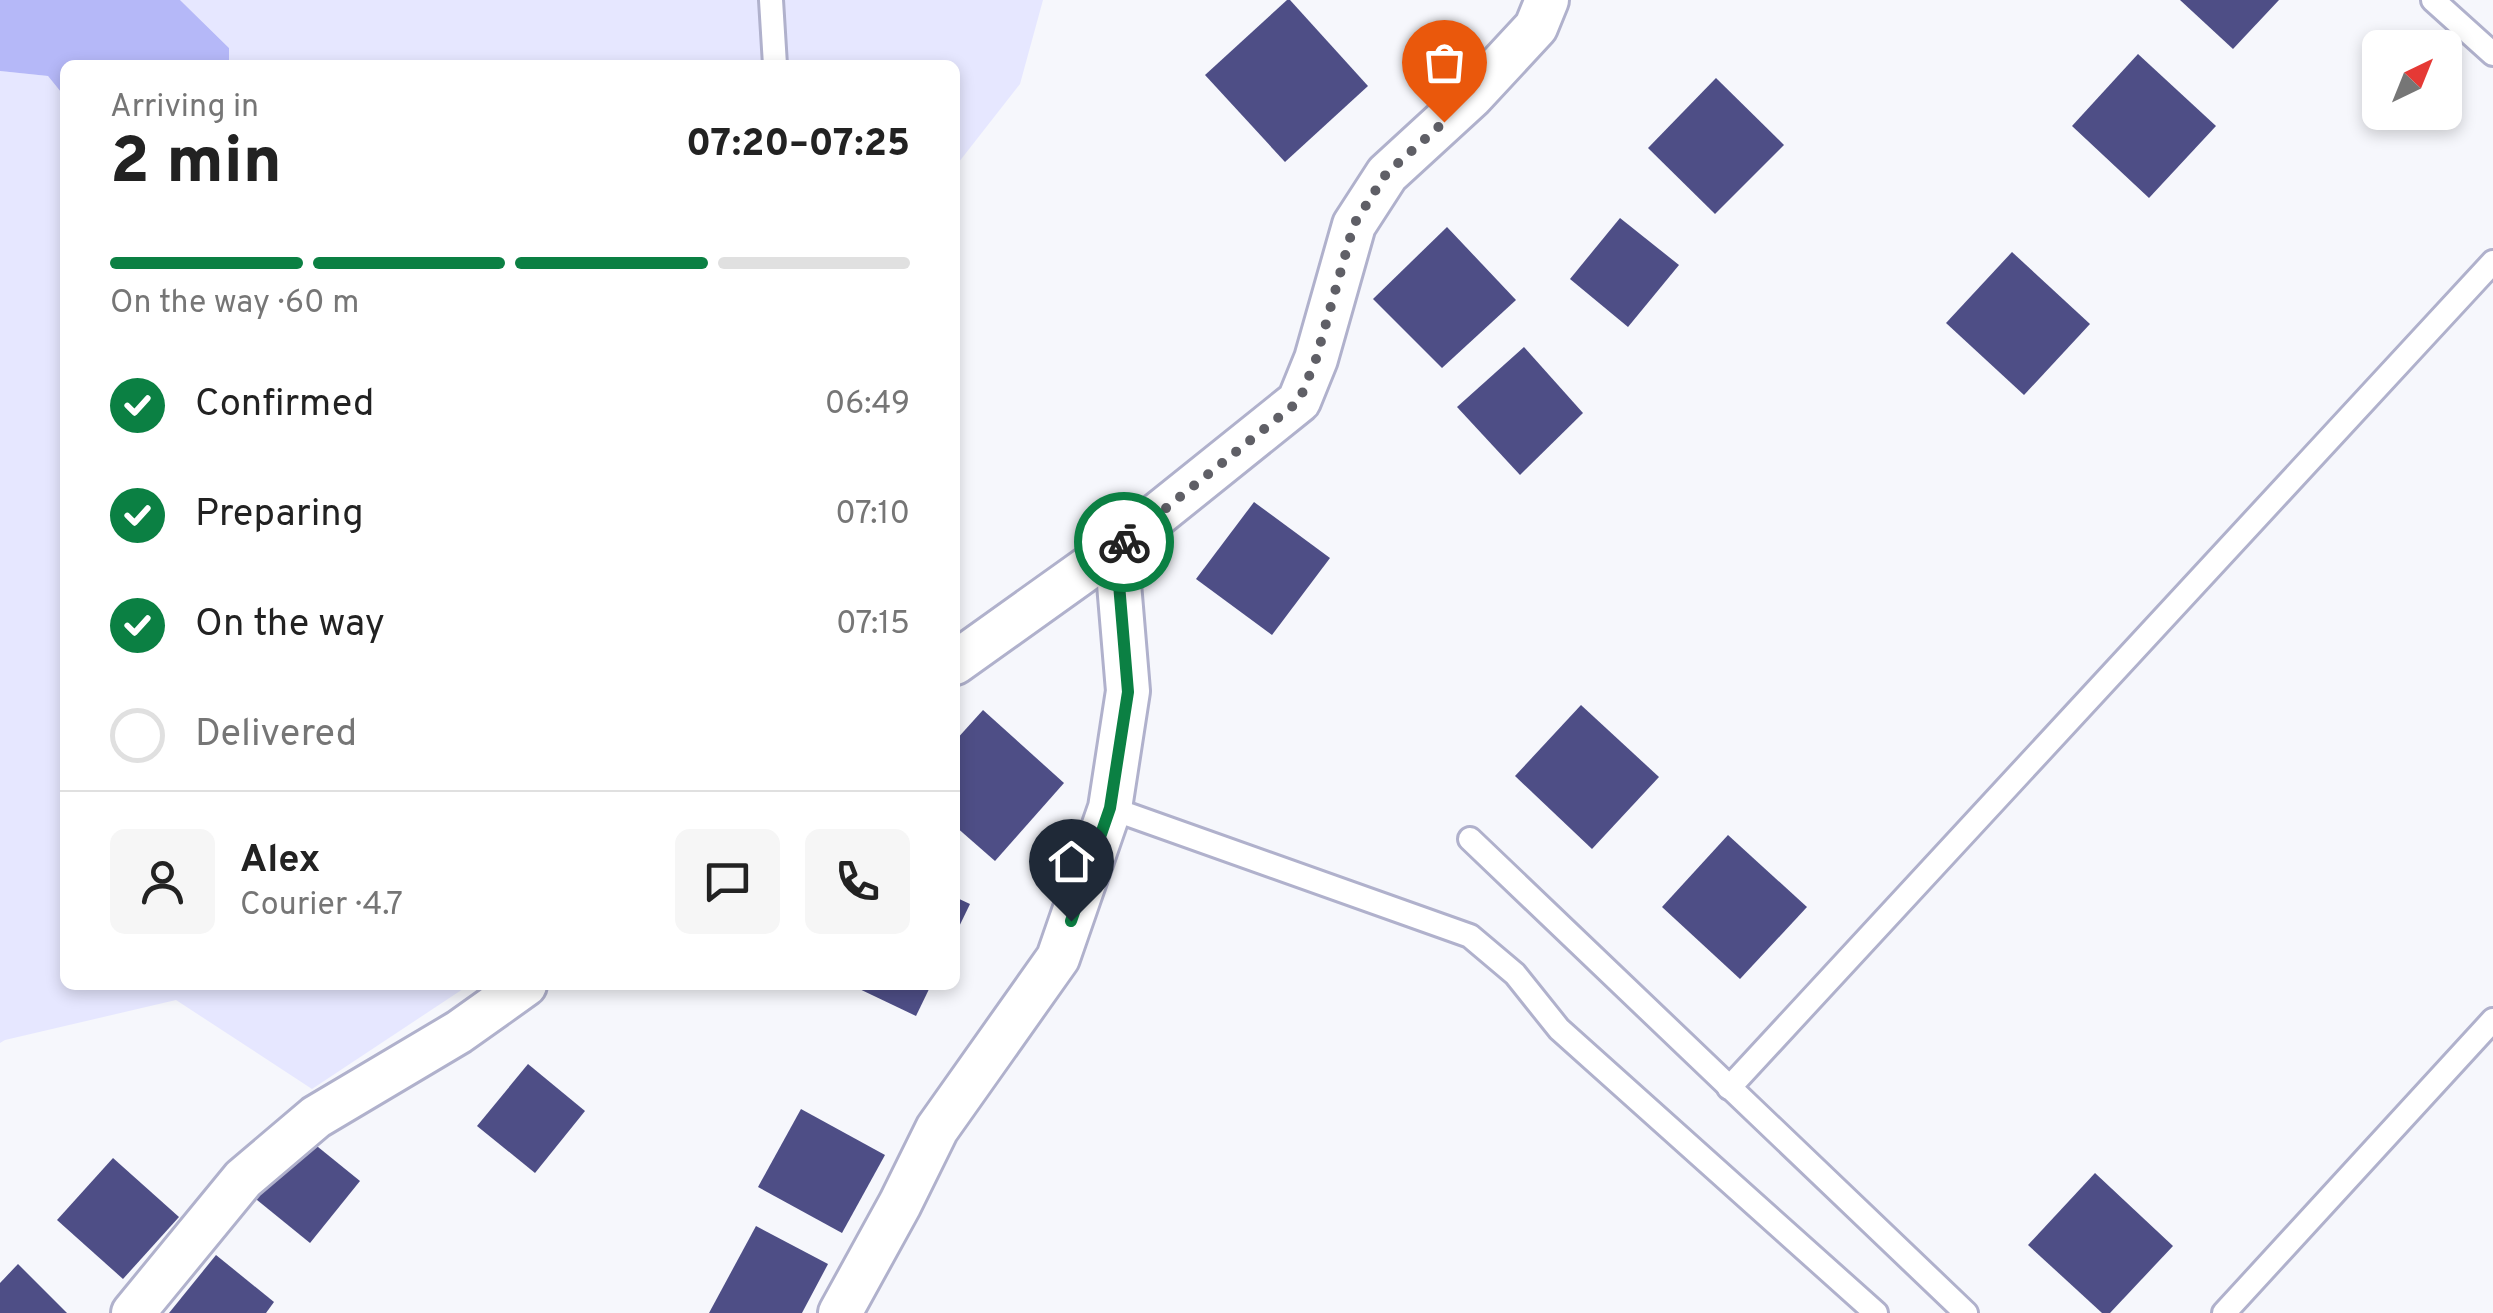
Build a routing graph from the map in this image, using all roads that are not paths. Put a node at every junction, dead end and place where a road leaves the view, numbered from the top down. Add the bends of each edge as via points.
1 (771, 0) edge
2 (1547, 0) edge
3 (2433, 0) edge
4 (2493, 54) edge
5 (775, 60) edge
6 (2493, 262) edge
7 (1116, 548) junction
8 (960, 659) edge
9 (1110, 808) junction
10 (1470, 839) dead end
11 (518, 990) edge
12 (2493, 1020) edge
13 (1730, 1088) junction
14 (133, 1313) edge
15 (840, 1313) edge
16 (1876, 1313) edge
17 (1966, 1313) edge
18 (2224, 1313) edge

1 - 5 lane
2 - 7 street via 1536,27 1386,174 1354,224 1299,401
3 - 4 lane
6 - 13 lane
7 - 8 street
7 - 9 street via 1128,692
9 - 15 street via 1058,958 937,1129
9 - 16 lane via 1470,936 1515,974 1559,1029
10 - 13 lane
11 - 14 street via 316,1117 243,1179
12 - 18 lane
13 - 17 lane

